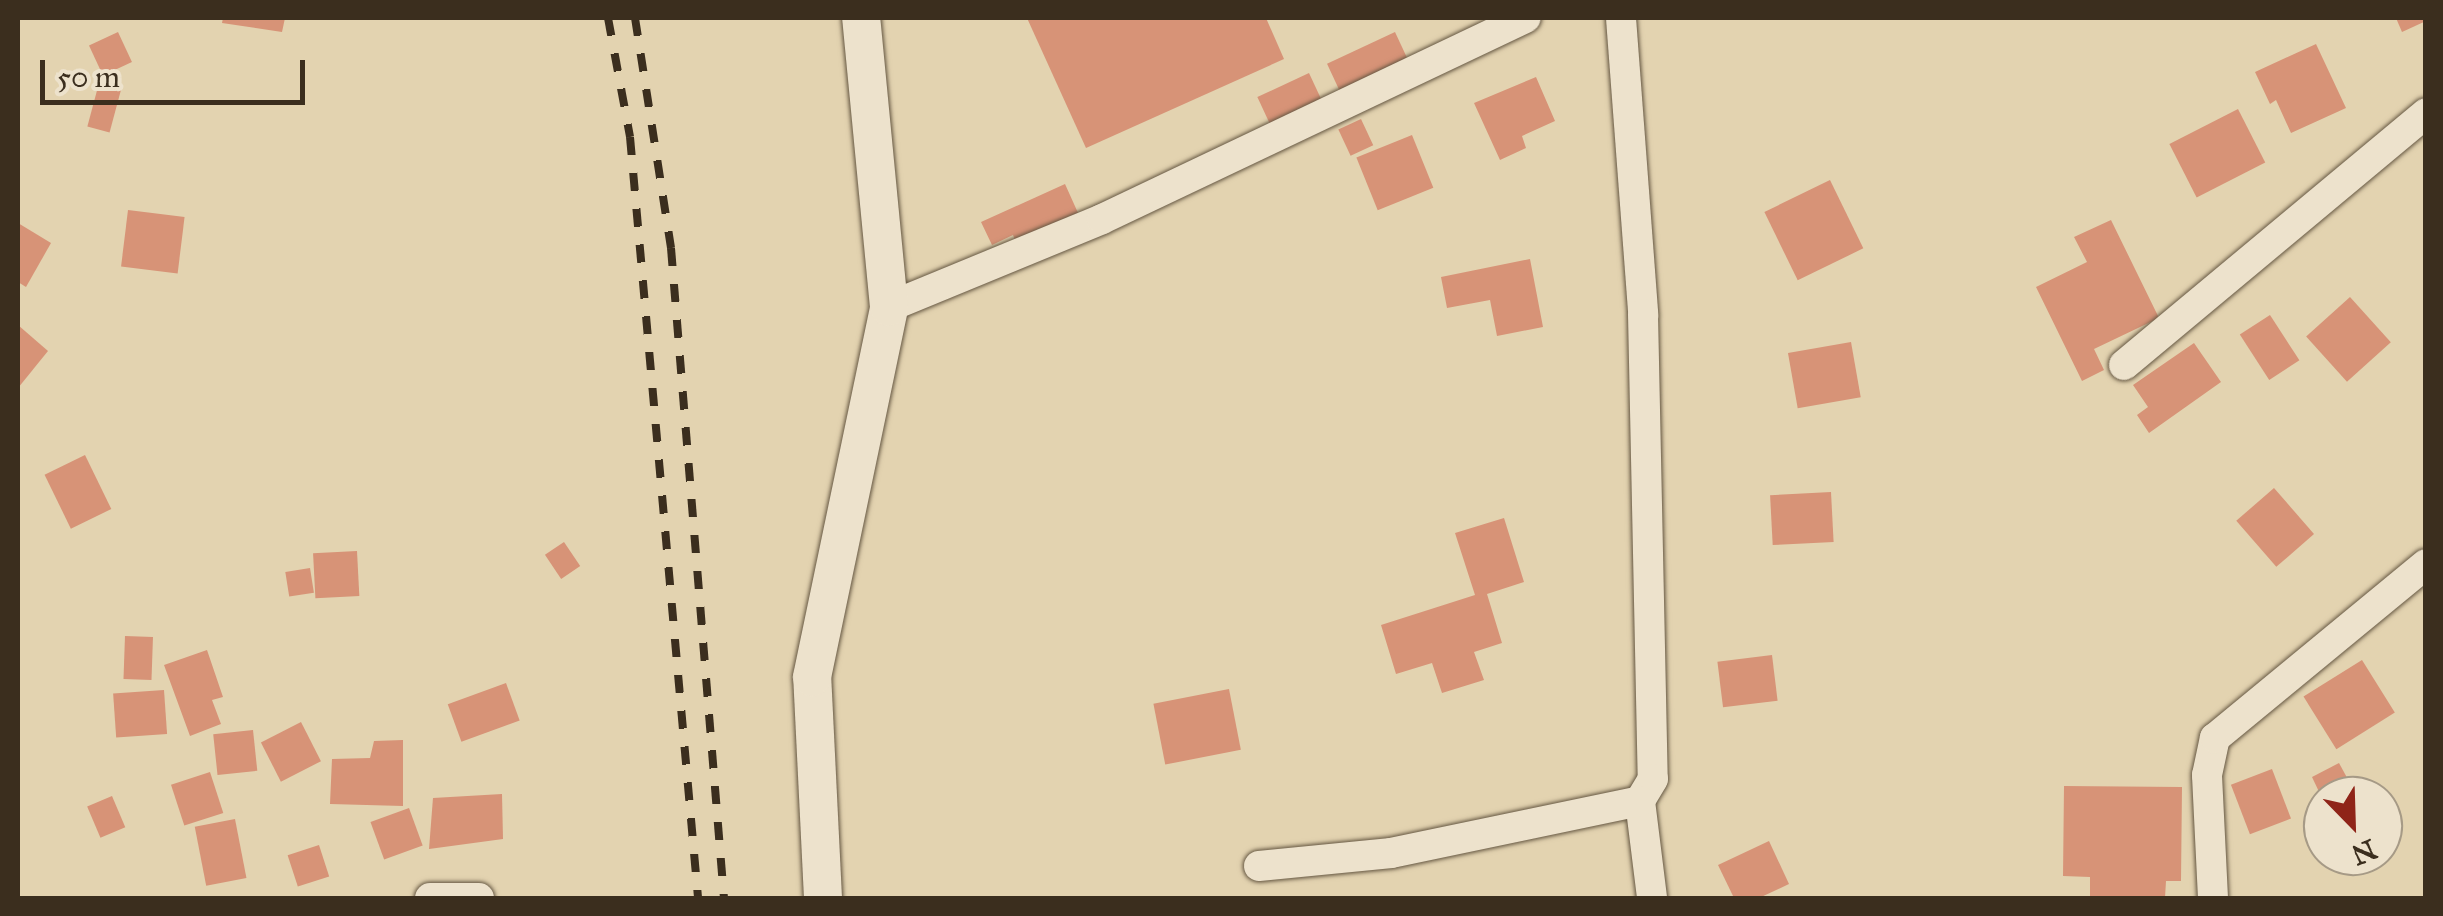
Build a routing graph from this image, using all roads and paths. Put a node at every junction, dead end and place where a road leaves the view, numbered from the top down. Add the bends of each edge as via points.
1 (860, 18) edge
2 (1526, 18) edge
3 (1621, 18) edge
4 (2426, 113) edge
5 (889, 307) junction
6 (2124, 365) dead end
7 (2426, 564) edge
8 (1640, 801) junction
9 (1259, 866) dead end
10 (430, 898) edge
11 (479, 898) edge
12 (823, 898) edge
13 (1652, 898) edge
14 (2214, 898) edge

1 - 5 street
2 - 5 street via 1102,219
3 - 8 street via 1643,314 1653,779
4 - 6 street
5 - 12 street via 812,677
7 - 14 street via 2215,738 2207,775
8 - 9 street via 1392,854
8 - 13 street
10 - 11 street

